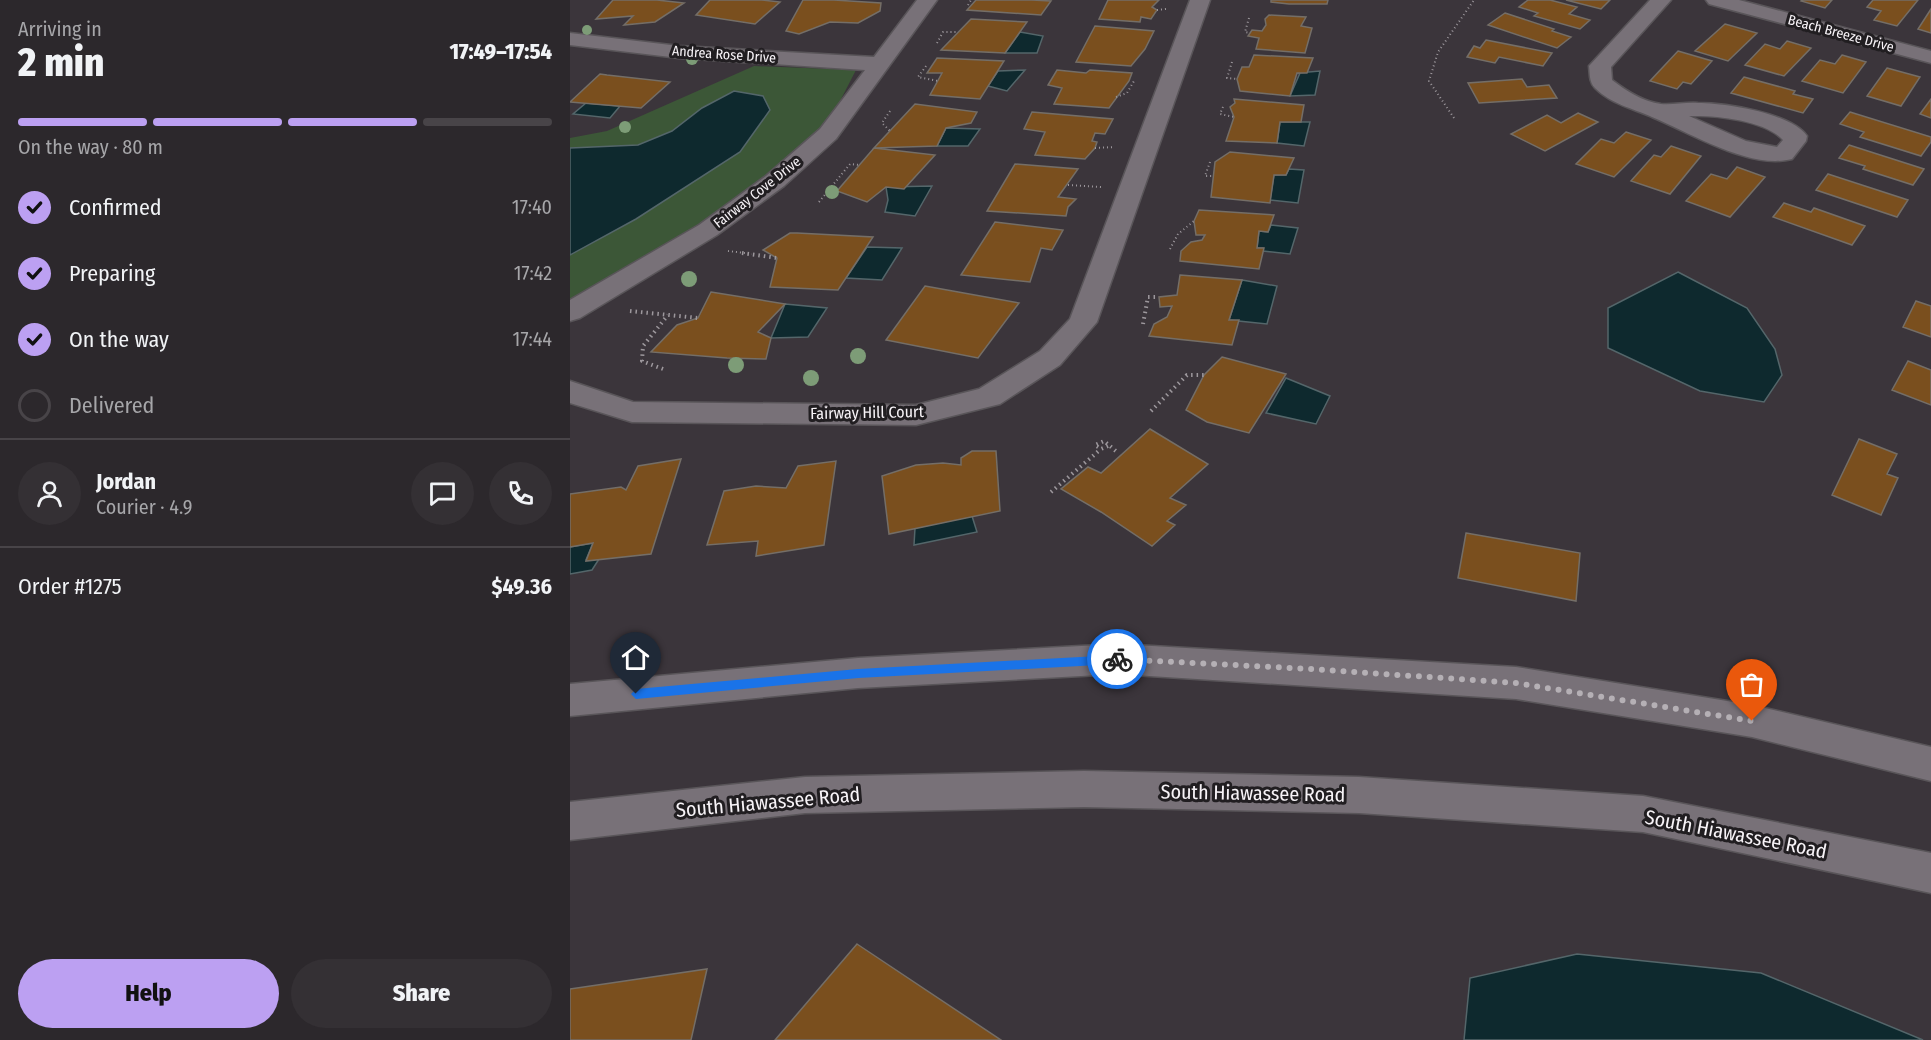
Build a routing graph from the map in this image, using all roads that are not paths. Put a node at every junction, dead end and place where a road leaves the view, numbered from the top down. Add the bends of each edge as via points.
1 (927, 0) edge
2 (1200, 0) edge
3 (1661, 0) edge
4 (1716, 0) edge
5 (570, 39) edge
6 (1931, 57) edge
7 (879, 64) junction
8 (1658, 111) junction
9 (570, 312) edge
10 (570, 391) edge
11 (570, 700) edge
12 (1931, 764) edge
13 (570, 821) edge
14 (1931, 873) edge

1 - 7 street, Fairway Cove Drive
2 - 10 street, Fairway Hill Court via 1083,322 1050,358 989,397 916,415 632,412
3 - 8 street via 1600,66 1601,82 1620,97
4 - 6 street, Beach Breeze Drive
5 - 7 street, Andrea Rose Drive via 680,52
7 - 9 street, Fairway Cove Drive via 828,134 776,182 708,230
8 - 8 street via 1732,110 1771,122 1795,136 1794,141 1784,154 1770,154 1738,146
11 - 12 street via 858,673 1141,660 1516,683 1752,721
13 - 14 street, South Hiawassee Road via 804,795 1084,789 1359,795 1643,814

